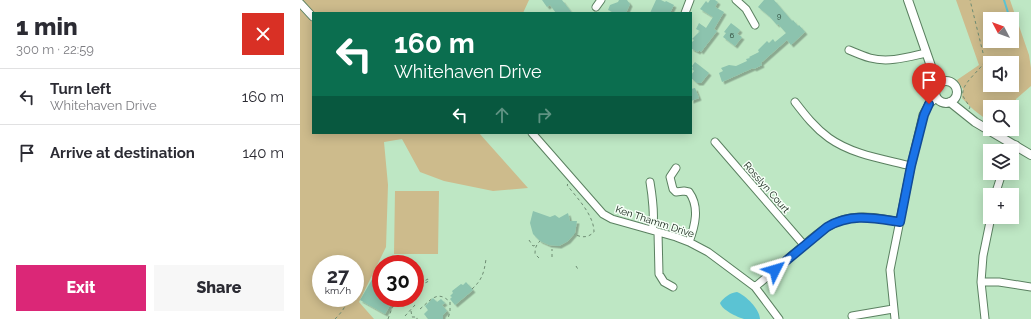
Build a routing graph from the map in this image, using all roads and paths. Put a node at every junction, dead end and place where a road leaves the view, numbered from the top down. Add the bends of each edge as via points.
1 (601, 0) edge
2 (690, 0) edge
3 (736, 0) edge
4 (908, 0) edge
5 (970, 0) edge
6 (300, 3) edge
7 (596, 8) dead end
8 (686, 12) edge
9 (312, 17) edge
10 (755, 25) dead end
11 (849, 50) dead end
12 (926, 53) junction
13 (939, 83) junction
14 (936, 98) junction
15 (795, 102) dead end
16 (950, 102) junction
17 (966, 114) junction
18 (533, 134) edge
19 (715, 142) dead end
20 (1007, 144) edge
21 (1019, 151) edge
22 (1031, 155) edge
23 (911, 166) junction
24 (676, 168) dead end
25 (573, 180) junction
26 (650, 182) dead end
27 (900, 222) junction
28 (989, 224) edge
29 (655, 231) junction
30 (574, 234) dead end
31 (530, 240) dead end
32 (540, 241) dead end
33 (689, 242) junction
34 (536, 245) junction
35 (804, 245) junction
36 (552, 249) dead end
37 (552, 257) dead end
38 (539, 258) dead end
39 (486, 259) dead end
40 (576, 266) dead end
41 (580, 271) dead end
42 (981, 282) junction
43 (415, 287) edge
44 (673, 287) dead end
45 (755, 287) junction
46 (1031, 287) edge
47 (472, 289) dead end
48 (344, 307) edge
49 (393, 307) edge
50 (414, 307) edge
51 (420, 309) dead end
52 (893, 309) junction
53 (411, 311) junction
54 (405, 316) dead end
55 (852, 316) dead end
56 (335, 319) edge
57 (388, 319) edge
58 (417, 319) edge
59 (448, 319) edge
60 (779, 319) edge
61 (894, 319) edge
62 (986, 319) edge

1 - 7 street
2 - 8 street
3 - 10 street via 746,9
4 - 12 street
5 - 17 path via 984,61 964,86 964,97 970,107
6 - 9 street
11 - 12 street via 882,60
12 - 13 street
13 - 14 street via 935,88
13 - 16 street via 946,81 955,86 955,97
14 - 16 street via 944,103
14 - 23 street via 929,104 924,115
15 - 23 street via 812,123 836,142 860,153
16 - 17 street
17 - 20 street
18 - 25 street, Ken Thamm Drive
19 - 35 street, Rosslyn Court
21 - 22 street
23 - 27 street
24 - 33 street via 670,177 673,189 676,192 689,192 694,202 695,224
25 - 29 street, Ken Thamm Drive via 603,214
25 - 30 path via 567,185 589,214 594,226 594,232 589,236 580,237
26 - 29 street
27 - 35 street via 868,217 851,218 835,222
27 - 52 street via 890,270
28 - 42 street
29 - 33 street, Ken Thamm Drive
29 - 44 street via 659,274 664,282
31 - 34 path via 533,246
32 - 34 path
33 - 45 street, Ken Thamm Drive via 708,252
34 - 38 path via 535,254
35 - 45 street
36 - 37 path
39 - 47 path via 484,273
40 - 41 path
42 - 46 street
42 - 62 street
43 - 43 path via 429,281 428,279
45 - 60 street, Ken Thamm Drive
48 - 56 path
49 - 57 path
50 - 53 path
51 - 59 path via 437,295 441,296 450,302
52 - 55 street
52 - 61 street
53 - 54 path
53 - 58 path via 412,317

